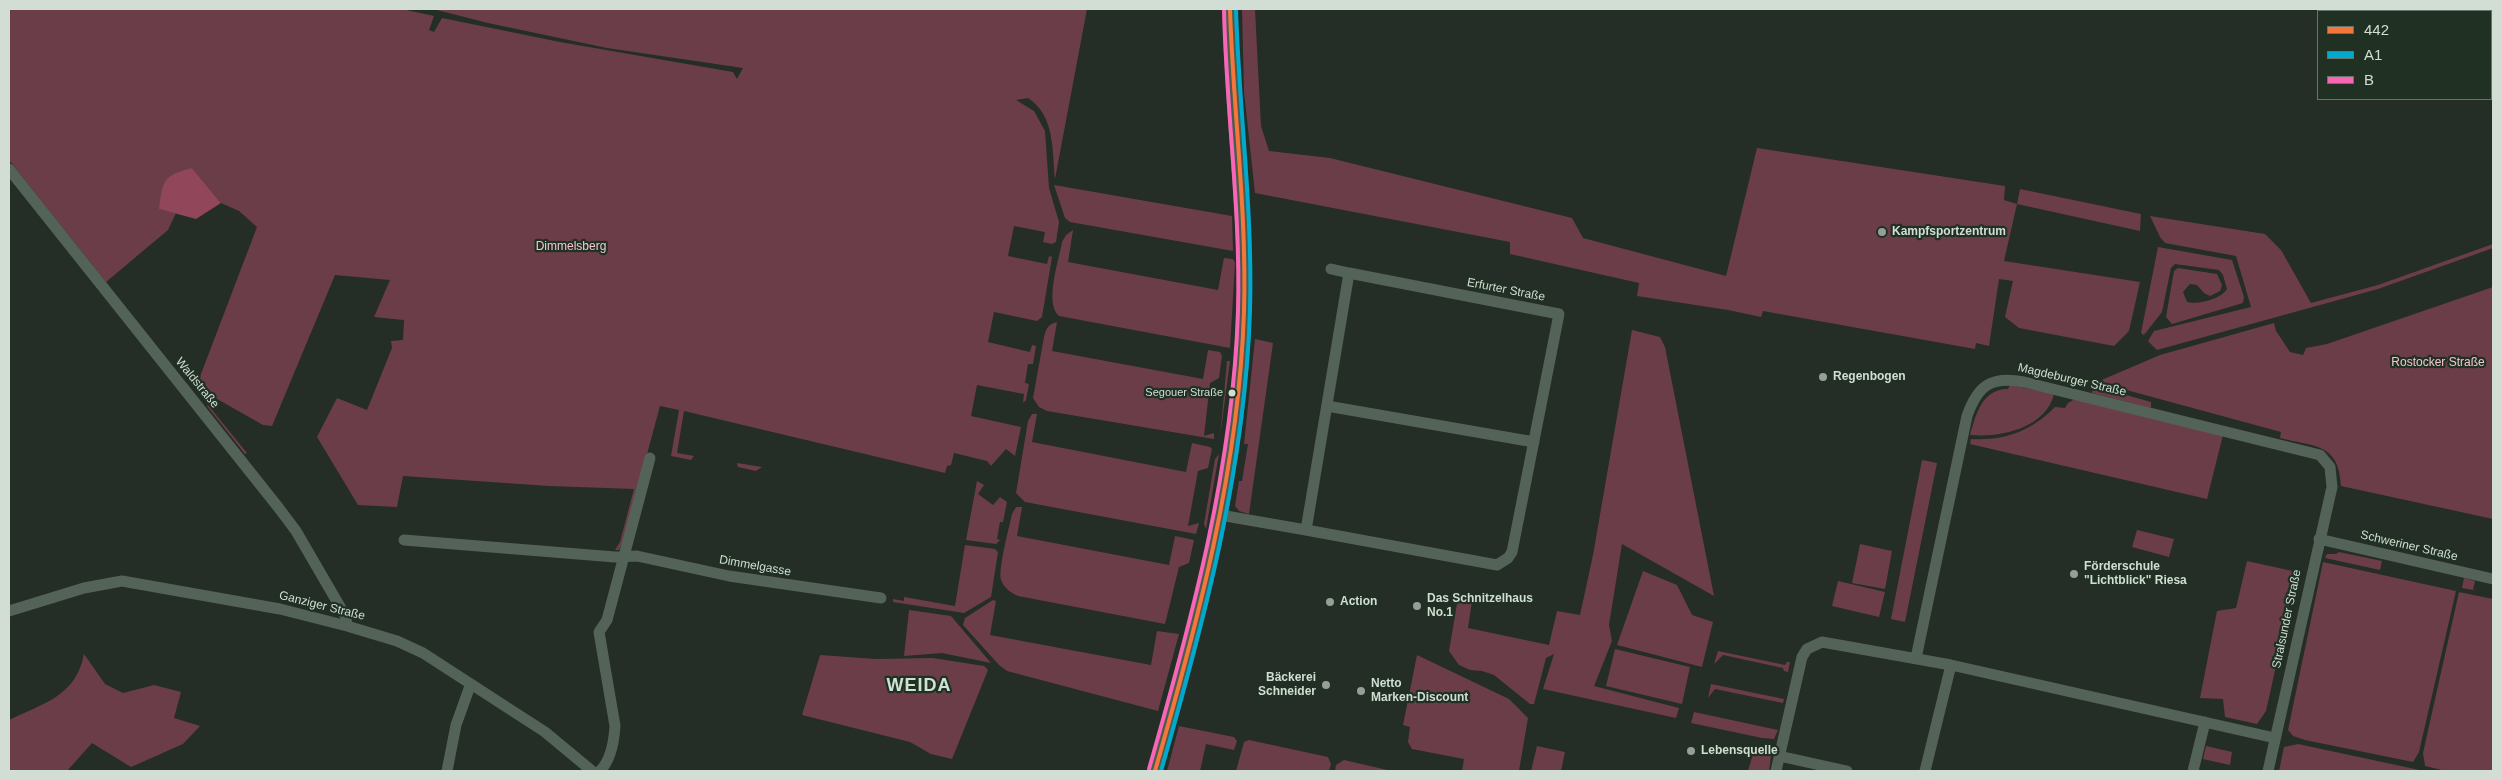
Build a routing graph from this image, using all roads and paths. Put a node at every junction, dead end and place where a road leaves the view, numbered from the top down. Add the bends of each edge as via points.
1 (1230, 9) edge
2 (9, 169) edge
3 (1331, 269) dead end
4 (1349, 273) junction
5 (1327, 406) junction
6 (1534, 442) junction
7 (650, 458) dead end
8 (2332, 473) joint
9 (1220, 515) junction
10 (1306, 530) junction
11 (2319, 539) junction
12 (404, 540) dead end
13 (625, 555) junction
14 (2493, 579) edge
15 (881, 598) dead end
16 (9, 611) edge
17 (347, 626) junction
18 (1916, 658) junction
19 (1951, 665) junction
20 (470, 686) junction
21 (2205, 722) junction
22 (2275, 738) junction
23 (1780, 752) junction
24 (447, 771) edge
25 (592, 771) edge
26 (600, 771) edge
27 (1155, 771) edge
28 (1776, 771) edge
29 (1847, 771) edge
30 (1925, 771) edge
31 (2193, 771) edge
32 (2268, 771) edge

1 - 9 street via 1245,255 1244,313 1234,429
2 - 17 street, Waldstraße via 296,531 346,617
3 - 4 street, Erfurter Straße
4 - 5 street
4 - 6 street, Erfurter Straße via 1559,314
5 - 6 street
5 - 10 street
6 - 10 street, Erfurter Straße via 1512,552 1496,565
7 - 13 street
8 - 11 street, Stralsunder Straße via 2332,487
8 - 18 street, Magdeburger Straße via 2320,455 2276,442 2024,382 2007,380 1986,385 1972,403 1967,416
9 - 10 street, Erfurter Straße
9 - 27 street via 1193,632
11 - 14 street, Schweriner Straße
11 - 22 street, Stralsunder Straße
12 - 13 street, Dimmelgasse via 615,557
13 - 15 street, Dimmelgasse via 729,576
13 - 26 street via 606,620 599,632 615,726 609,756
16 - 17 street, Ganziger Straße via 84,588 122,581 280,609
17 - 20 street, Ganziger Straße via 411,646
18 - 19 street
18 - 23 street via 1833,642 1822,642 1807,649 1802,657
19 - 21 street
19 - 30 street
20 - 24 street via 456,725
20 - 25 street, Ganziger Straße via 545,732
21 - 22 street
21 - 31 street
22 - 32 street, Stralsunder Straße
23 - 28 street
23 - 29 street

